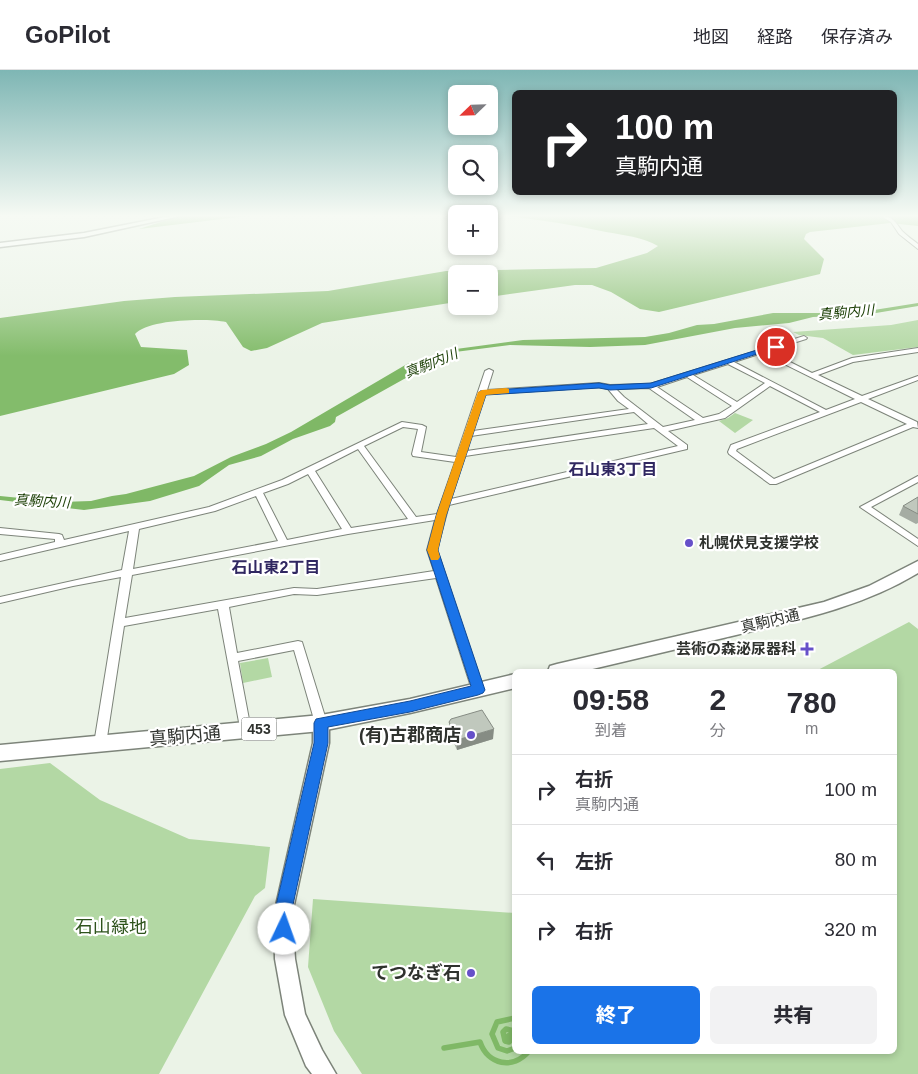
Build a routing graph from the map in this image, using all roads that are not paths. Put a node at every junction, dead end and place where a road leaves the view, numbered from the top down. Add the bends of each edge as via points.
1 (804, 338) dead end
2 (918, 350) edge
3 (762, 351) junction
4 (729, 362) junction
5 (489, 372) dead end
6 (688, 375) junction
7 (812, 375) junction
8 (918, 378) edge
9 (770, 383) junction
10 (651, 386) junction
11 (610, 388) junction
12 (482, 392) junction
13 (863, 400) junction
14 (738, 406) junction
15 (635, 410) junction
16 (827, 413) junction
17 (702, 421) junction
18 (916, 425) edge
19 (658, 428) junction
20 (469, 434) junction
21 (359, 445) junction
22 (460, 457) junction
23 (310, 470) junction
24 (918, 479) edge
25 (259, 493) junction
26 (446, 503) junction
27 (441, 516) junction
28 (413, 519) junction
29 (134, 528) junction
30 (0, 531) edge
31 (348, 531) junction
32 (284, 543) junction
33 (918, 543) edge
34 (60, 544) junction
35 (0, 558) edge
36 (918, 566) edge
37 (126, 573) junction
38 (439, 574) junction
39 (0, 600) edge
40 (223, 605) junction
41 (118, 623) junction
42 (233, 658) junction
43 (565, 669) edge
44 (512, 682) edge
45 (478, 690) junction
46 (321, 723) junction
47 (245, 730) junction
48 (100, 744) junction
49 (0, 754) edge
50 (325, 1074) edge

1 - 3 street
2 - 7 street via 852,360
3 - 4 street
3 - 7 street
4 - 6 street
4 - 9 street
5 - 12 street
6 - 10 street
6 - 14 street
7 - 13 street
8 - 13 street
9 - 14 street
9 - 16 street
10 - 11 street
10 - 17 street
11 - 12 street via 599,385
11 - 15 street
12 - 20 street
13 - 16 street
13 - 18 street
14 - 17 street via 722,416
15 - 19 street
15 - 20 street
16 - 18 street via 734,447 732,452 773,482
17 - 19 street
19 - 22 street
19 - 26 street via 684,447
20 - 22 street
21 - 22 street via 396,426 415,424 423,429 416,454
21 - 23 street
21 - 28 street
22 - 26 street
23 - 25 street
23 - 31 street
24 - 33 street via 865,507
25 - 29 street via 212,509
25 - 32 street
26 - 27 street
27 - 28 street
27 - 38 street via 432,550
28 - 31 street
29 - 34 street
29 - 37 street
30 - 34 street via 59,536
31 - 32 street
32 - 37 street
34 - 35 street
36 - 43 highway, 真駒内通 via 879,589 815,611
37 - 39 street
37 - 41 street
38 - 40 street via 317,592 294,590
38 - 45 street
40 - 41 street
40 - 42 street
41 - 48 street
42 - 46 street via 298,645
42 - 47 street
44 - 45 highway, 真駒内通 / 453
45 - 46 highway, 真駒内通 / 453
46 - 47 highway, 真駒内通 / 453
46 - 50 street via 321,743 283,914 285,959 295,1015 314,1058
47 - 48 highway, 真駒内通 / 453
48 - 49 highway, 真駒内通 / 453

